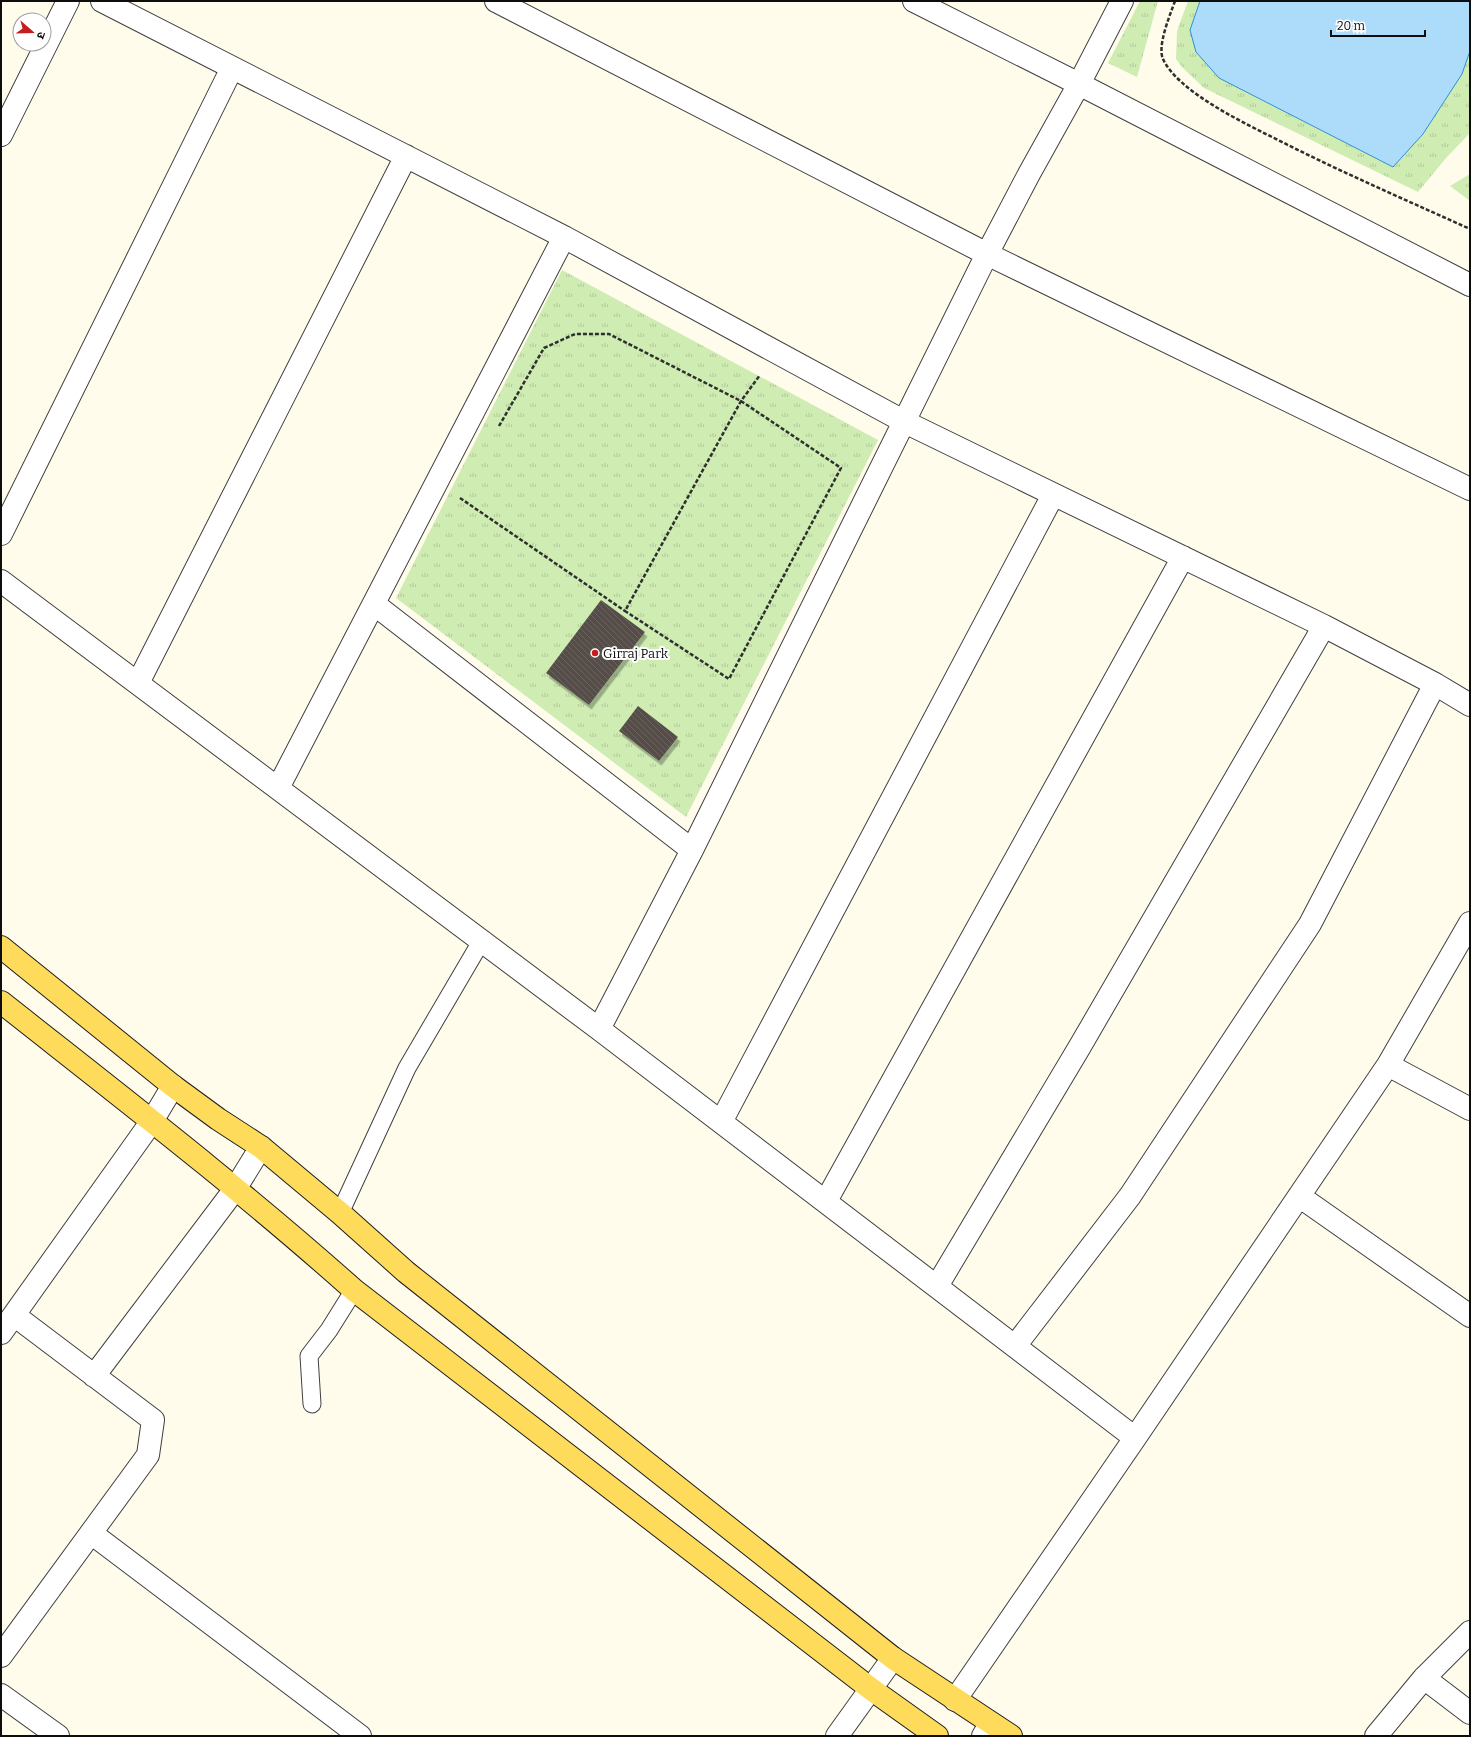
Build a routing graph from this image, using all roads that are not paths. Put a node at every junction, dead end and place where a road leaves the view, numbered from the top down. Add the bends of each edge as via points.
1 (68, 1) edge
2 (102, 1) edge
3 (496, 1) edge
4 (914, 1) edge
5 (1122, 1) edge
6 (232, 68) junction
7 (1079, 84) junction
8 (1, 135) edge
9 (406, 156) junction
10 (564, 237) junction
11 (987, 254) junction
12 (1470, 285) edge
13 (905, 422) junction
14 (1470, 490) edge
15 (1054, 495) junction
16 (1, 534) edge
17 (1183, 557) junction
18 (1, 581) edge
19 (374, 604) junction
20 (1324, 626) junction
21 (138, 683) junction
22 (1435, 684) junction
23 (1470, 705) edge
24 (278, 788) junction
25 (692, 850) junction
26 (1470, 923) edge
27 (482, 940) junction
28 (3, 954) edge
29 (1, 1002) edge
30 (599, 1029) junction
31 (1388, 1065) junction
32 (173, 1086) junction
33 (1470, 1109) edge
34 (152, 1121) junction
35 (721, 1122) junction
36 (262, 1148) junction
37 (235, 1189) junction
38 (1299, 1196) junction
39 (826, 1201) junction
40 (340, 1213) junction
41 (937, 1286) junction
42 (354, 1290) junction
43 (14, 1315) junction
44 (1470, 1316) edge
45 (1, 1333) edge
46 (1015, 1346) junction
47 (94, 1376) junction
48 (312, 1404) dead end
49 (1135, 1438) junction
50 (91, 1533) junction
51 (1470, 1632) edge
52 (1, 1656) edge
53 (893, 1658) junction
54 (1424, 1678) junction
55 (871, 1689) junction
56 (1, 1695) edge
57 (955, 1700) junction
58 (1470, 1714) edge
59 (987, 1730) edge
60 (58, 1736) edge
61 (360, 1736) edge
62 (837, 1736) edge
63 (937, 1736) edge
64 (1011, 1736) edge
65 (1376, 1736) edge

1 - 8 street
2 - 6 street
3 - 11 street
4 - 7 street
5 - 7 street
6 - 9 street
6 - 16 street
7 - 11 street
7 - 12 street
9 - 10 street
9 - 21 street
10 - 13 street
10 - 19 street
11 - 13 street
11 - 14 street
13 - 15 street
13 - 25 street
15 - 17 street
15 - 35 street
17 - 20 street
17 - 39 street
18 - 21 street
19 - 24 street
19 - 25 street
20 - 22 street
20 - 41 street via 1083,1042
21 - 24 street
22 - 23 street
22 - 46 street via 1310,924 1130,1196
24 - 27 street
25 - 30 street
26 - 31 street
27 - 30 street
27 - 40 lane via 407,1068
28 - 32 main road
29 - 34 main road
30 - 35 street
31 - 33 street
31 - 38 street
32 - 34 street
32 - 36 main road
34 - 37 main road
34 - 43 street
35 - 39 street
36 - 37 street
36 - 40 main road
37 - 42 main road via 290,1233
37 - 47 street
38 - 44 street
38 - 49 street
39 - 41 street
40 - 53 main road via 406,1272
41 - 46 street
42 - 48 lane via 310,1356
42 - 55 main road
43 - 45 street
43 - 47 street
46 - 49 street
47 - 50 street via 153,1420 148,1455
49 - 57 street
50 - 52 street
50 - 61 street
51 - 54 street
53 - 55 street
53 - 57 main road
54 - 58 street
54 - 65 street
55 - 62 street
55 - 63 main road
56 - 60 street
57 - 59 main road
59 - 64 main road

